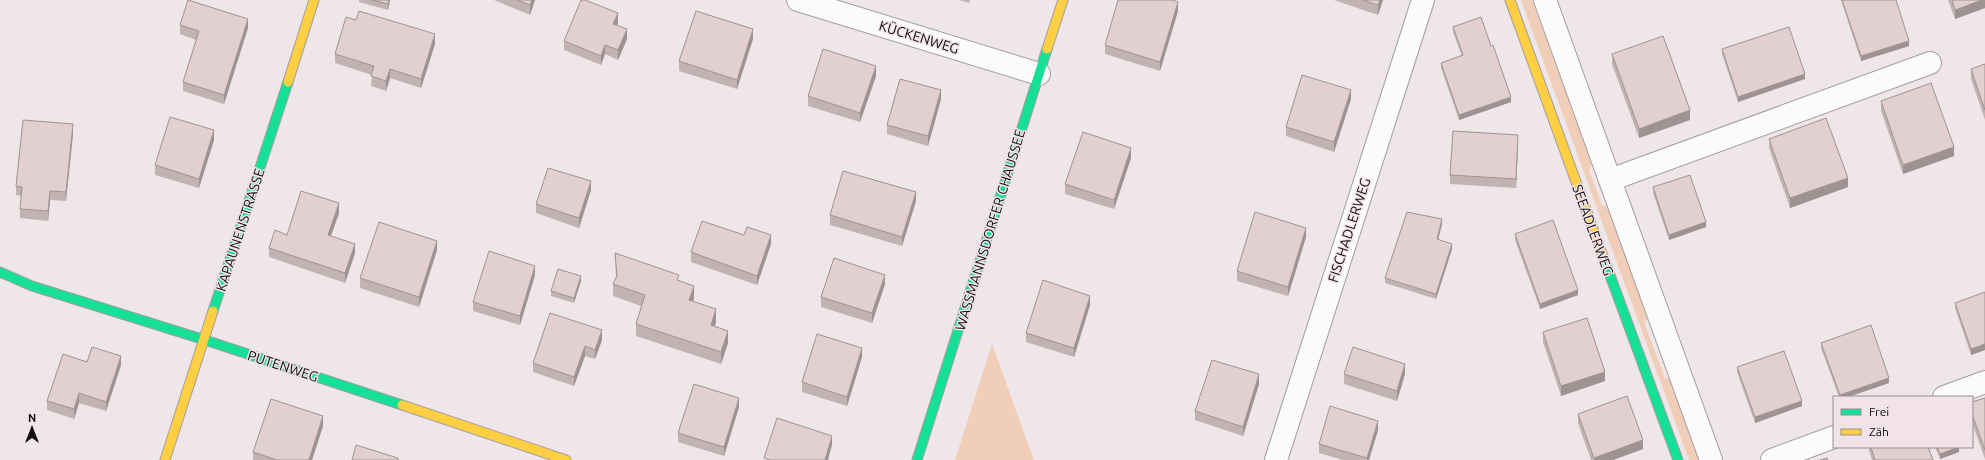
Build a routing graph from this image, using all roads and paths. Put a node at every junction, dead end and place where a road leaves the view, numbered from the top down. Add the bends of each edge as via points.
1 (314, 0) edge
2 (798, 0) edge
3 (1063, 0) edge
4 (1423, 0) edge
5 (1510, 0) edge
6 (1546, 0) edge
7 (1930, 63) dead end
8 (1039, 74) junction
9 (1610, 180) junction
10 (0, 272) edge
11 (205, 340) junction
12 (1985, 382) edge
13 (1947, 396) edge
14 (1833, 437) edge
15 (165, 460) edge
16 (566, 460) edge
17 (918, 460) edge
18 (1276, 460) edge
19 (1678, 460) edge
20 (1711, 460) edge
21 (1772, 460) edge

1 - 11 street, KAPAUNENSTRASSE
2 - 8 street, KÜCKENWEG
3 - 8 street, WASSMANNSDORFER CHAUSSEE
4 - 18 street, FISCHADLERWEG
5 - 19 street, SEEADLERWEG
6 - 9 street
7 - 9 street
8 - 17 street, WASSMANNSDORFER CHAUSSEE
9 - 20 street
10 - 11 street, PUTENWEG via 32,286
11 - 15 street, KAPAUNENSTRASSE
11 - 16 street, PUTENWEG
12 - 13 street
14 - 21 street

